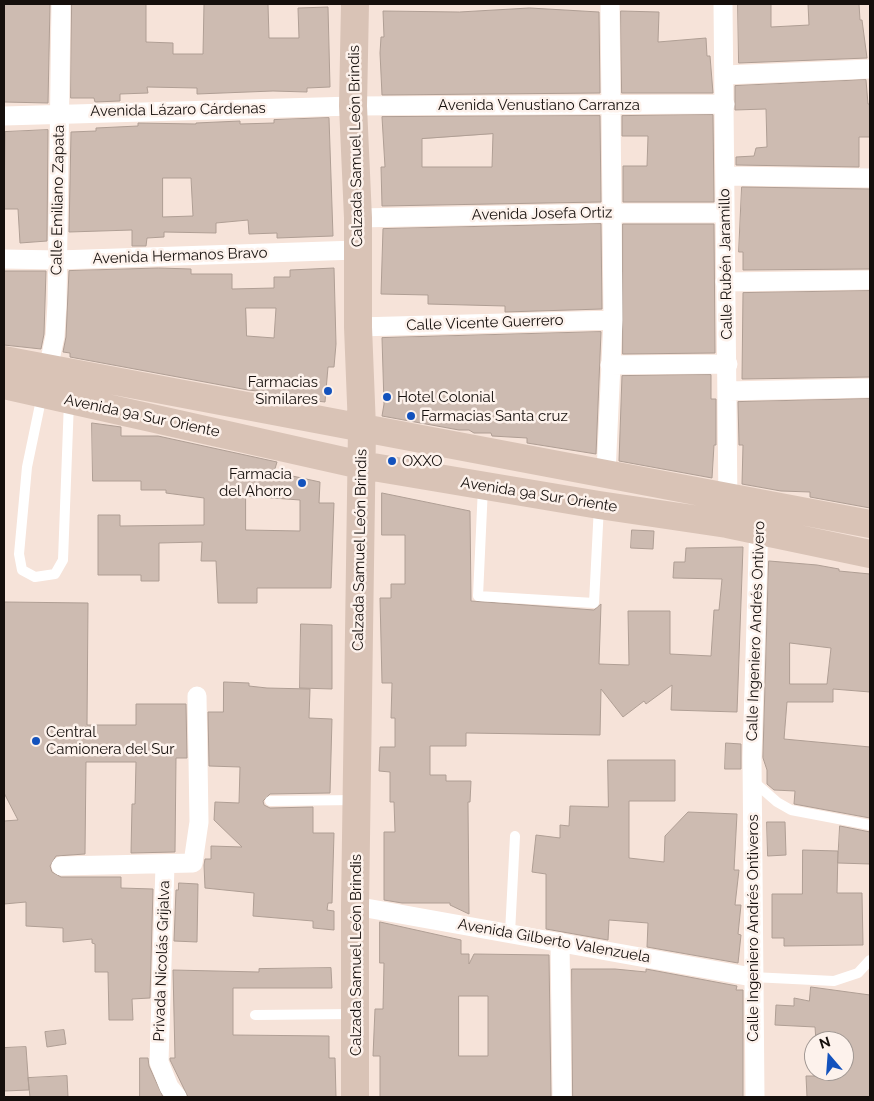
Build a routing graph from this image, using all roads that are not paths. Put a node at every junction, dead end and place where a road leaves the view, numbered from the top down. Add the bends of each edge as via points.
1 (61, 4) edge
2 (355, 4) edge
3 (610, 4) edge
4 (723, 4) edge
5 (870, 70) edge
6 (725, 76) junction
7 (724, 104) junction
8 (353, 106) junction
9 (611, 106) junction
10 (59, 113) junction
11 (4, 116) edge
12 (725, 176) junction
13 (870, 178) edge
14 (611, 213) junction
15 (726, 214) junction
16 (358, 218) junction
17 (357, 250) junction
18 (4, 259) edge
19 (58, 260) junction
20 (870, 280) edge
21 (726, 282) junction
22 (613, 320) junction
23 (358, 327) junction
24 (4, 360) edge
25 (728, 364) junction
26 (610, 365) junction
27 (4, 385) edge
28 (62, 385) junction
29 (870, 388) edge
30 (727, 391) junction
31 (362, 428) junction
32 (361, 465) junction
33 (606, 473) junction
34 (483, 486) junction
35 (729, 497) junction
36 (599, 505) junction
37 (760, 517) junction
38 (727, 524) junction
39 (870, 524) edge
40 (870, 554) edge
41 (197, 696) dead end
42 (752, 758) joint
43 (752, 781) junction
44 (356, 800) junction
45 (270, 801) dead end
46 (870, 825) edge
47 (514, 836) dead end
48 (165, 865) junction
49 (61, 866) dead end
50 (355, 906) junction
51 (510, 933) junction
52 (560, 942) junction
53 (870, 960) edge
54 (752, 977) junction
55 (355, 1014) junction
56 (255, 1015) dead end
57 (177, 1097) edge
58 (355, 1097) edge
59 (562, 1097) edge
60 (754, 1097) edge

1 - 10 street, Calle Emiliano Zapata
2 - 8 main road, Calzada Samuel León Brindis
3 - 9 street
4 - 6 street, Calle Rubén Jaramillo
5 - 6 street
6 - 7 street, Calle Rubén Jaramillo
7 - 9 street, Avenida Venustiano Carranza
7 - 12 street, Calle Rubén Jaramillo
8 - 9 street, Avenida Venustiano Carranza
8 - 10 street, Avenida Lázaro Cárdenas
8 - 16 main road, Calzada Samuel León Brindis
9 - 14 street
10 - 11 street, Avenida Lázaro Cárdenas
10 - 19 street, Calle Emiliano Zapata
12 - 13 street
12 - 15 street, Calle Rubén Jaramillo
14 - 15 street, Avenida Josefa Ortiz
14 - 16 street, Avenida Josefa Ortiz
14 - 22 street
15 - 21 street, Calle Rubén Jaramillo
16 - 17 main road, Calzada Samuel León Brindis
17 - 19 street, Avenida Hermanos Bravo
17 - 23 main road, Calzada Samuel León Brindis
18 - 19 street, Avenida Hermanos Bravo
19 - 28 street, Calle Emiliano Zapata via 55,336
20 - 21 street
21 - 25 street, Calle Rubén Jaramillo
22 - 23 street, Calle Vicente Guerrero
22 - 26 street
23 - 31 main road, Calzada Samuel León Brindis
24 - 28 main road, Avenida 9a Sur Oriente
25 - 26 street
25 - 30 street, Calle Rubén Jaramillo
26 - 33 street
27 - 28 main road, Avenida 9a Sur Oriente
28 - 28 lane via 27,467 19,554 22,570 35,577 56,574 63,560
28 - 31 main road, Avenida 9a Sur Oriente
28 - 32 main road, Avenida 9a Sur Oriente
29 - 30 street
30 - 35 street, Calle Rubén Jaramillo
31 - 32 main road, Calzada Samuel León Brindis
31 - 33 main road, Avenida 9a Sur Oriente
32 - 34 main road, Avenida 9a Sur Oriente
32 - 44 main road, Calzada Samuel León Brindis
33 - 35 main road, Avenida 9a Sur Oriente
34 - 36 main road, Avenida 9a Sur Oriente
34 - 36 lane via 478,596 594,603
35 - 37 main road, Avenida 9a Sur Oriente
35 - 38 street, Calle Rubén Jaramillo
36 - 38 main road, Avenida 9a Sur Oriente
37 - 38 main road, Avenida 9a Sur Oriente
37 - 39 main road, Avenida 9a Sur Oriente
37 - 40 main road, Avenida 9a Sur Oriente
37 - 42 street, Calle Ingeniero Andrés Ontivero
41 - 48 street via 199,822 196,849 193,863
42 - 43 street, Calle Ingeniero Andrés Ontiveros
43 - 46 lane via 791,810
43 - 54 street, Calle Ingeniero Andrés Ontiveros
44 - 45 lane
44 - 50 main road, Calzada Samuel León Brindis
47 - 51 lane
48 - 49 street, Privada Nicolás Grijalva
48 - 57 street, Privada Nicolás Grijalva via 159,1062 169,1087
50 - 51 street, Avenida Gilberto Valenzuela
50 - 55 main road, Calzada Samuel León Brindis
51 - 52 street, Avenida Gilberto Valenzuela
52 - 54 street, Avenida Gilberto Valenzuela
52 - 59 street
53 - 54 lane via 858,973 834,981
54 - 60 street, Calle Ingeniero Andrés Ontiveros
55 - 56 lane
55 - 58 main road, Calzada Samuel León Brindis

